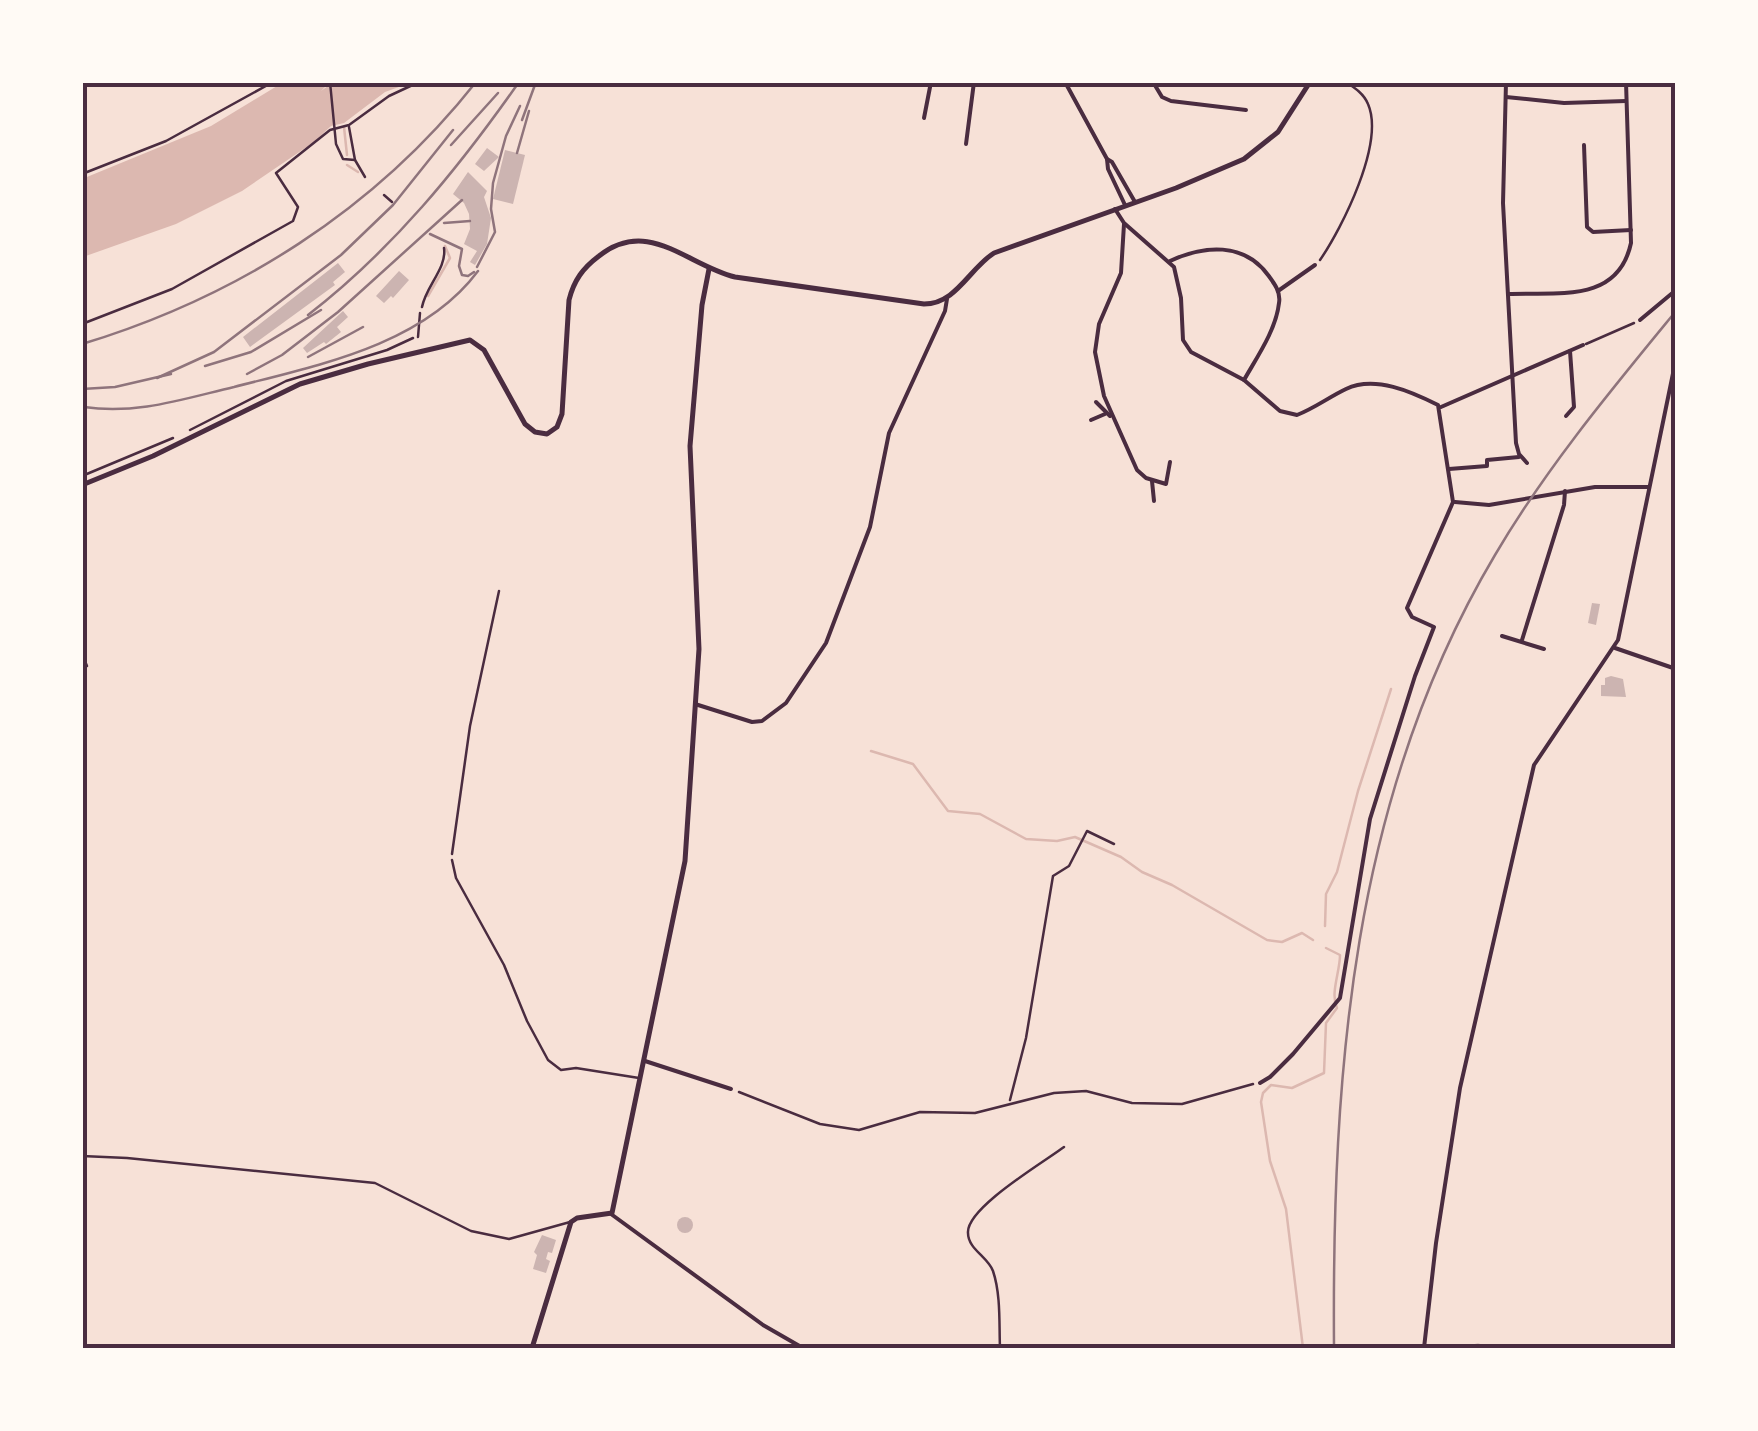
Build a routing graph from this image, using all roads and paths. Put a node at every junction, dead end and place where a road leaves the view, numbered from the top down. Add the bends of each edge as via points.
1 (272, 82) edge
2 (330, 82) edge
3 (418, 82) edge
4 (931, 82) edge
5 (974, 82) edge
6 (1065, 82) edge
7 (1154, 82) edge
8 (1310, 82) edge
9 (1346, 82) edge
10 (1506, 82) edge
11 (1626, 82) edge
12 (1504, 96) junction
13 (1626, 101) junction
14 (1246, 110) dead end
15 (924, 118) dead end
16 (346, 126) junction
17 (966, 144) dead end
18 (1584, 145) dead end
19 (1106, 159) junction
20 (355, 160) junction
21 (82, 174) edge
22 (364, 177) dead end
23 (384, 195) dead end
24 (392, 202) dead end
25 (1135, 202) junction
26 (1126, 206) junction
27 (1115, 209) junction
28 (1124, 223) junction
29 (1631, 230) junction
30 (444, 248) dead end
31 (1170, 261) junction
32 (1315, 264) joint
33 (709, 269) junction
34 (1278, 290) junction
35 (1676, 290) edge
36 (1508, 294) junction
37 (1669, 298) junction
38 (947, 299) junction
39 (1675, 304) edge
40 (421, 312) joint
41 (1640, 320) joint
42 (82, 324) edge
43 (418, 337) dead end
44 (1583, 345) joint
45 (1570, 350) junction
46 (1676, 359) edge
47 (1514, 376) junction
48 (1244, 380) junction
49 (1096, 402) dead end
50 (1440, 408) junction
51 (1105, 414) junction
52 (1112, 416) junction
53 (1564, 418) dead end
54 (1091, 420) dead end
55 (1520, 456) junction
56 (1170, 462) dead end
57 (1527, 462) dead end
58 (1449, 469) junction
59 (1152, 480) junction
60 (82, 485) edge
61 (1648, 487) junction
62 (1565, 492) junction
63 (1154, 501) dead end
64 (1454, 502) junction
65 (499, 591) dead end
66 (1502, 636) dead end
67 (1522, 640) junction
68 (1615, 648) junction
69 (1544, 650) dead end
70 (82, 654) edge
71 (87, 666) dead end
72 (1676, 669) edge
73 (695, 704) junction
74 (1114, 844) dead end
75 (452, 860) joint
76 (644, 1061) junction
77 (640, 1078) junction
78 (1260, 1082) joint
79 (731, 1089) joint
80 (1010, 1102) junction
81 (1064, 1147) dead end
82 (82, 1156) edge
83 (611, 1214) junction
84 (571, 1222) junction
85 (532, 1348) edge
86 (803, 1348) edge
87 (1000, 1348) edge
88 (1424, 1348) edge

1 - 21 path via 166,140
2 - 20 path via 335,139 341,157
3 - 16 path
4 - 15 street
5 - 17 street
6 - 19 street
7 - 14 street via 1172,102
8 - 25 street via 1282,128 1256,152
9 - 32 path via 1368,104 1370,136 1352,202
10 - 12 street
11 - 13 street
12 - 13 street
12 - 36 street
13 - 29 street
16 - 20 path
16 - 42 path via 326,133 276,173 298,208 293,221 180,285
18 - 29 street via 1587,227
19 - 25 street
19 - 26 street
20 - 22 path
23 - 24 path
25 - 26 street
26 - 27 street
27 - 28 street
27 - 38 street via 994,253
28 - 31 street
28 - 52 street via 1120,272 1100,324 1097,359
29 - 36 street via 1624,266 1602,286
30 - 40 path
31 - 34 street via 1233,250 1256,262
31 - 48 street via 1179,281 1186,346
32 - 34 street
33 - 38 street via 924,304
33 - 60 street via 648,242 618,242 586,266 569,300 562,414 551,433 525,424 484,350 470,340 300,384
33 - 73 street via 690,446
34 - 48 street via 1280,303
35 - 37 street
36 - 47 street
37 - 39 street
37 - 41 street
38 - 73 street via 889,433 870,527 817,658 792,696 762,721
40 - 43 lane
41 - 44 path
44 - 45 street
45 - 47 street
45 - 53 street via 1574,407
46 - 61 street
47 - 50 street
47 - 55 street
48 - 50 street via 1287,415 1370,383
49 - 51 street
50 - 58 street
51 - 52 street
51 - 54 street
52 - 59 street via 1136,470
55 - 57 street
55 - 58 street
56 - 59 street via 1166,484
58 - 64 street
59 - 63 street
61 - 62 street
61 - 68 street
62 - 64 street via 1489,505
62 - 67 street
64 - 78 street via 1407,608 1412,618 1434,627 1370,819 1343,990 1294,1054
65 - 75 path via 470,726
66 - 67 street
67 - 69 street
68 - 72 street
68 - 88 street via 1534,767 1460,1088
70 - 71 lane
73 - 76 street via 685,861
74 - 80 path via 1087,831 1069,866 1052,876
75 - 77 lane via 553,1065
76 - 77 street
76 - 79 street
77 - 83 street
78 - 80 path via 1182,1104 1132,1103 1086,1091
79 - 80 path via 820,1124 859,1130 920,1112 975,1113
81 - 87 lane via 997,1194 969,1226 969,1239 994,1272
82 - 84 lane via 375,1184 473,1232 509,1239
83 - 84 street
83 - 86 street
84 - 85 street

